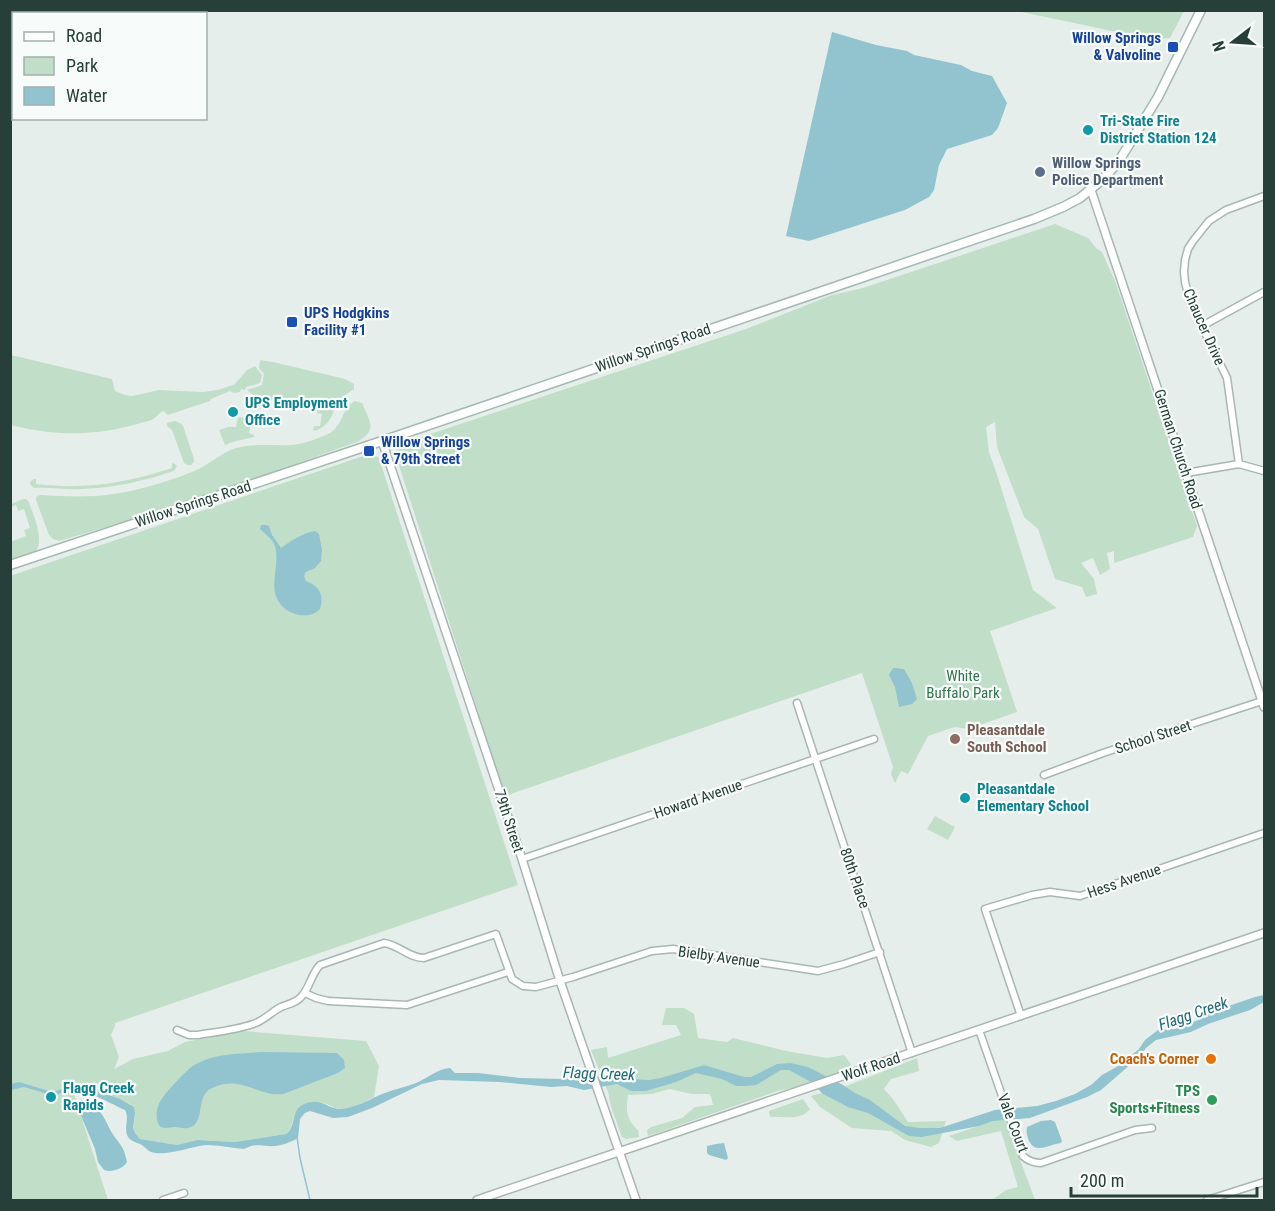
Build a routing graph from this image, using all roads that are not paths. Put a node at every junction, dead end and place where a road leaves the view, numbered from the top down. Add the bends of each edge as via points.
1 (1201, 10) edge
2 (1092, 190) junction
3 (1264, 196) edge
4 (1264, 292) edge
5 (1202, 326) junction
6 (382, 441) junction
7 (1239, 464) junction
8 (1264, 471) edge
9 (1186, 473) junction
10 (10, 565) edge
11 (797, 704) dead end
12 (1263, 704) edge
13 (874, 739) dead end
14 (815, 759) junction
15 (1044, 775) dead end
16 (1264, 833) edge
17 (522, 859) junction
18 (1264, 933) edge
19 (880, 952) junction
20 (508, 972) junction
21 (560, 981) junction
22 (305, 993) junction
23 (1021, 1016) junction
24 (177, 1030) dead end
25 (979, 1030) junction
26 (912, 1053) junction
27 (1152, 1128) dead end
28 (619, 1152) junction
29 (1264, 1182) edge
30 (184, 1193) dead end
31 (163, 1200) edge
32 (477, 1200) edge
33 (636, 1200) edge
34 (1208, 1200) edge

1 - 2 main road, Willow Springs Road via 1130,144
2 - 6 main road, Willow Springs Road via 1071,204 1034,219
2 - 9 street, German Church Road
3 - 5 street, Chaucer Drive via 1215,217 1188,249 1185,282
4 - 5 street
5 - 7 street, Chaucer Drive via 1227,378
6 - 10 main road, Willow Springs Road
6 - 17 street, 79th Street
7 - 8 street
7 - 9 street
9 - 12 street, German Church Road
11 - 14 street, 80th Place
12 - 15 street, School Street
13 - 14 street, Howard Avenue
14 - 17 street, Howard Avenue
14 - 19 street, 80th Place
16 - 23 street, Hess Avenue via 1080,896 1050,892 985,909
17 - 21 street, 79th Street
18 - 23 street, Wolf Road
19 - 21 street, Bielby Avenue via 818,971 673,949 652,951
19 - 26 street, 80th Place
20 - 21 street, Bielby Avenue via 517,984 529,987
20 - 22 street via 407,1005 328,1001
20 - 22 street via 496,934 424,958 384,943 320,965
21 - 28 street, 79th Street
22 - 24 street via 253,1024 198,1035
23 - 25 street, Wolf Road
25 - 26 street, Wolf Road
25 - 27 street, Vale Court via 1027,1160 1041,1163 1135,1130
26 - 28 street, Wolf Road
28 - 32 street, Wolf Road
28 - 33 street, 79th Street
29 - 34 street
30 - 31 street

